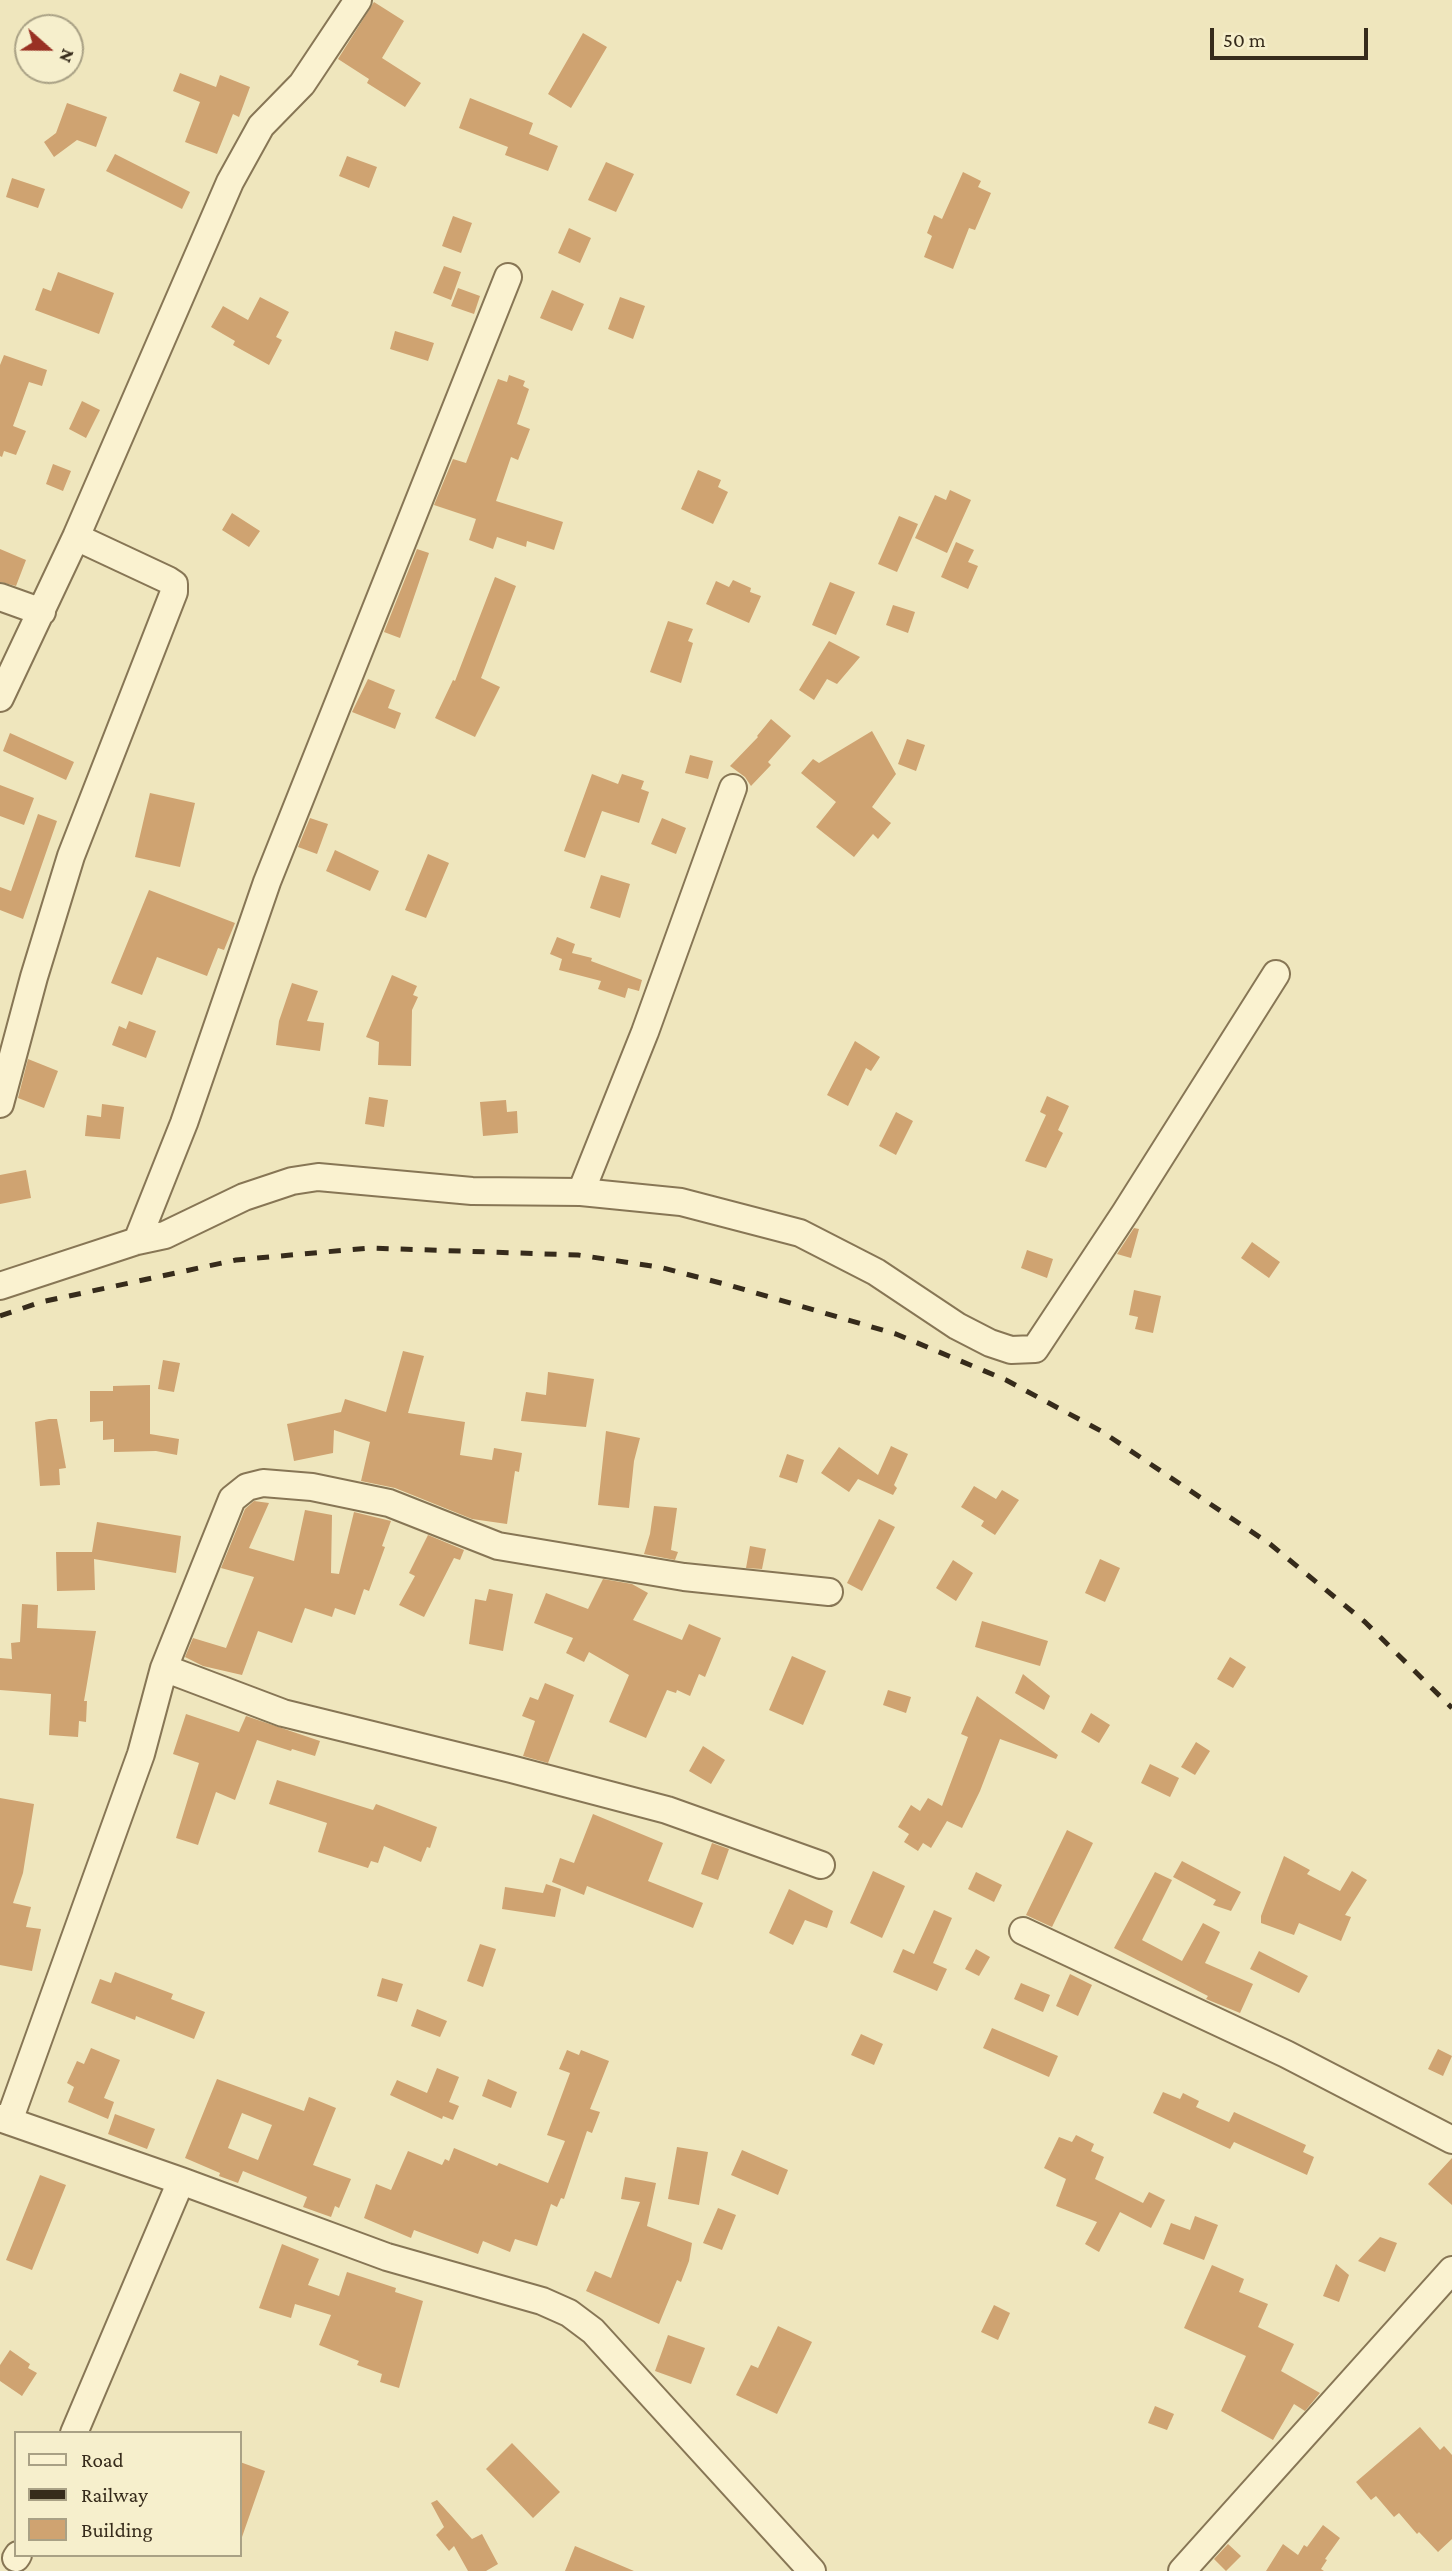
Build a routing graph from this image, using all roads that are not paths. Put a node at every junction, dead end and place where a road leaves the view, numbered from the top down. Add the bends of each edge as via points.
1 (358, 0) edge
2 (508, 276) dead end
3 (76, 537) junction
4 (0, 597) edge
5 (42, 612) junction
6 (0, 698) edge
7 (733, 788) dead end
8 (1276, 974) dead end
9 (0, 1104) edge
10 (580, 1192) junction
11 (136, 1241) junction
12 (0, 1286) edge
13 (829, 1592) dead end
14 (164, 1668) junction
15 (821, 1865) dead end
16 (1023, 1931) dead end
17 (4, 2119) edge
18 (1452, 2140) edge
19 (181, 2181) junction
20 (1452, 2270) edge
21 (75, 2431) edge
22 (812, 2571) edge
23 (1182, 2571) edge

1 - 3 street via 302,84 261,126 230,182
2 - 11 street via 267,882 184,1123
3 - 5 street
3 - 9 street via 168,580 174,584 174,592 71,856
4 - 5 street
5 - 6 street
7 - 10 street via 645,1032
8 - 10 street via 1035,1349 1012,1350 990,1343 876,1272 800,1233 681,1202
10 - 11 street via 472,1191 318,1177 244,1197 165,1235
11 - 12 street
13 - 14 street via 684,1577 498,1546 389,1503 312,1487 263,1483 247,1487 232,1499
14 - 15 street via 283,1713 667,1810
14 - 17 street via 141,1754
16 - 18 street via 1286,2054
17 - 19 street
19 - 21 street
19 - 22 street via 387,2257 542,2301 569,2313 593,2331
20 - 23 street

